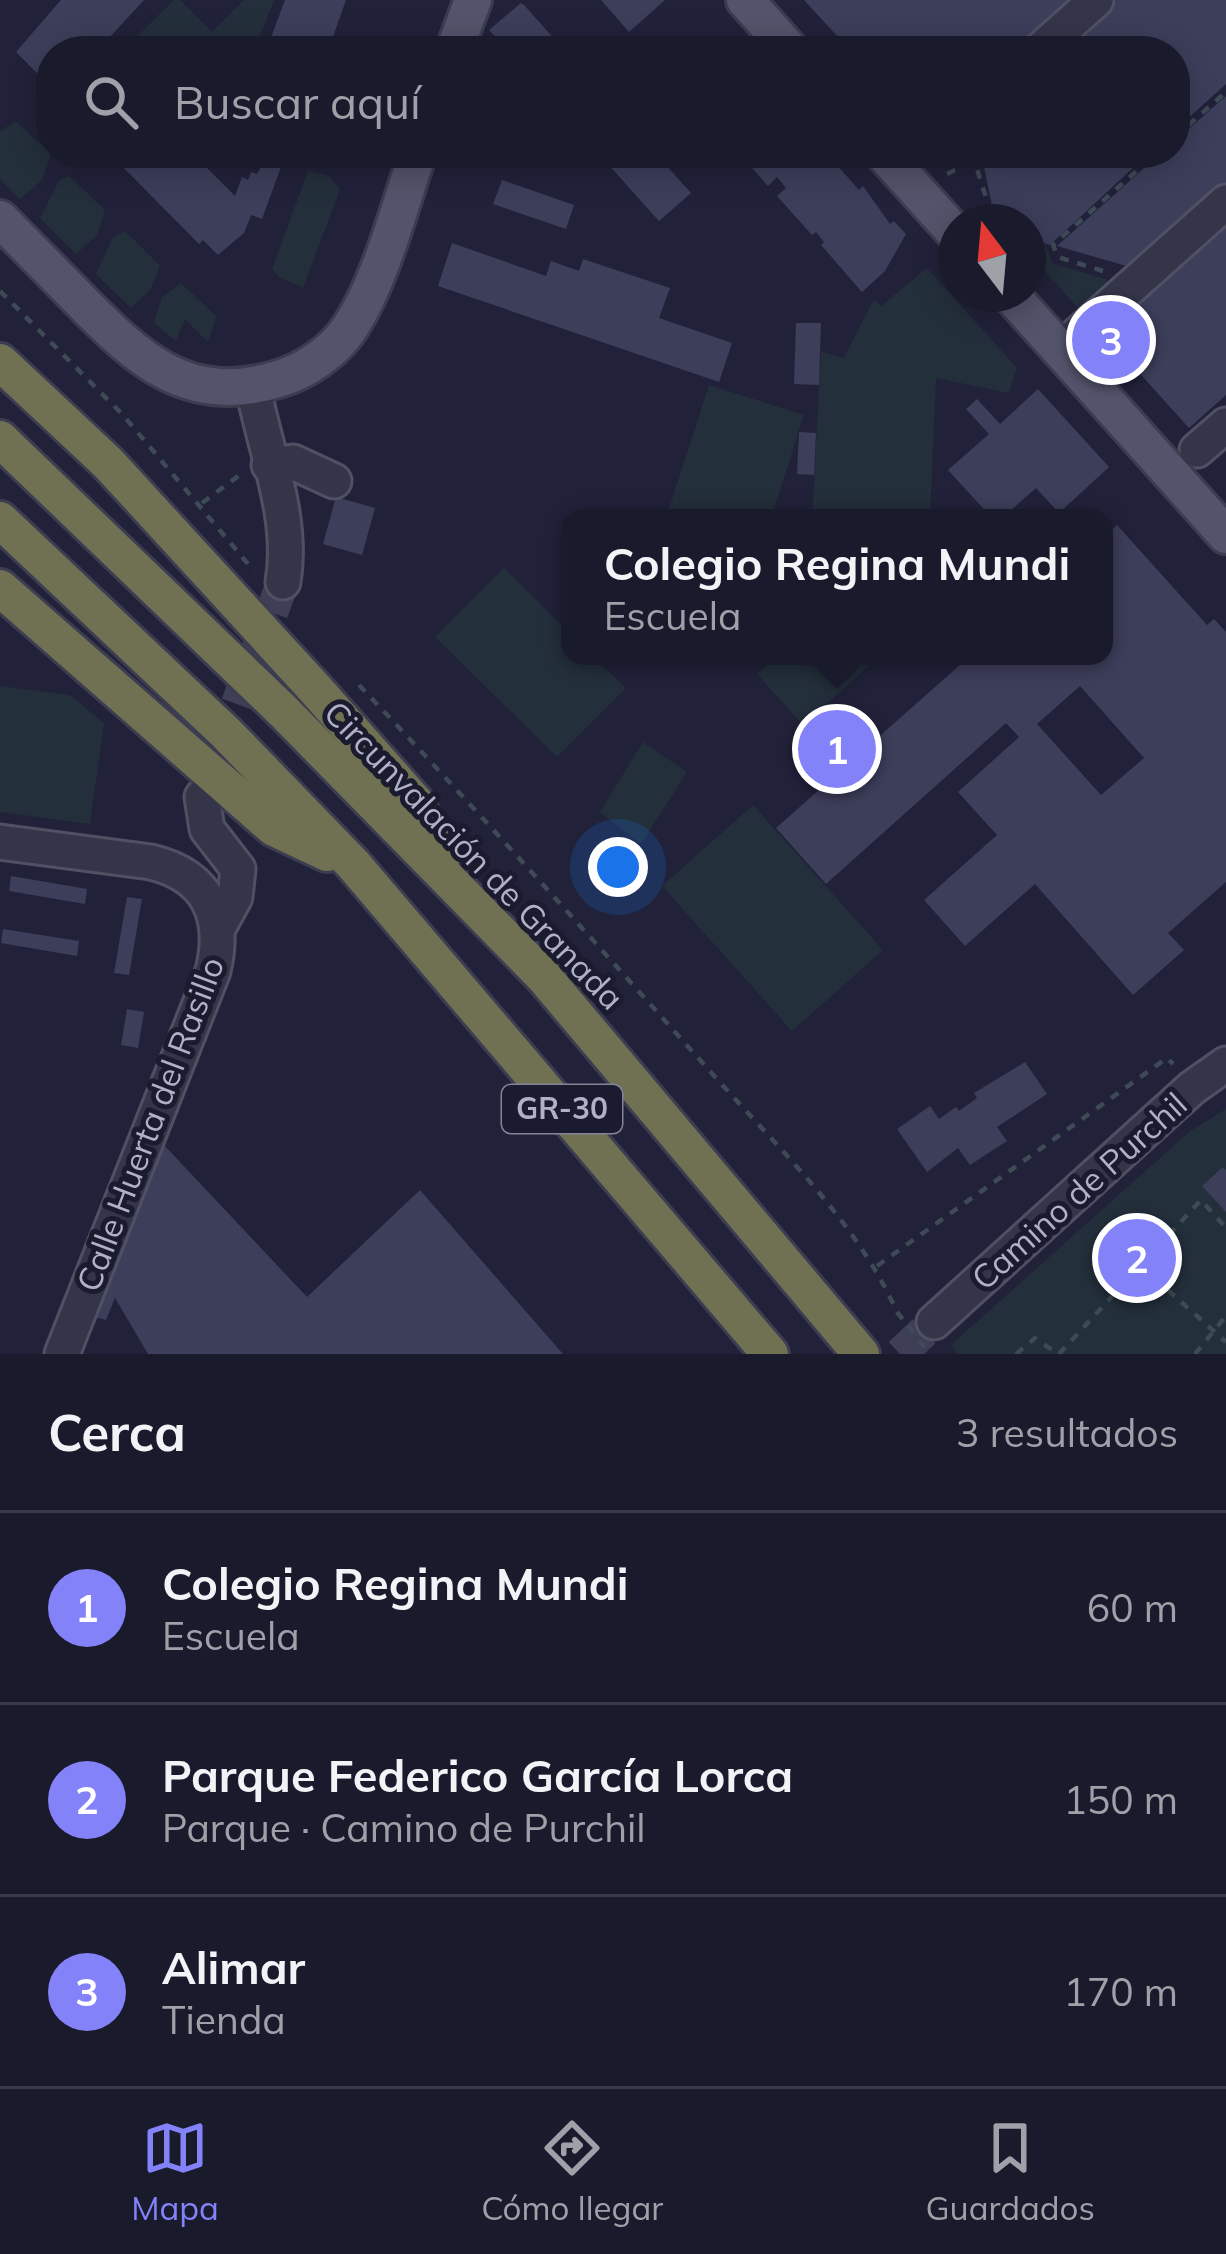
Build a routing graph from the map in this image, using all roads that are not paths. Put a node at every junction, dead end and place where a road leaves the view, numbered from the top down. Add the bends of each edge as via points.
1 (472, 0) edge
2 (745, 0) edge
3 (1096, 0) edge
4 (459, 36) edge
5 (777, 36) edge
6 (1056, 36) edge
7 (413, 168) edge
8 (901, 168) edge
9 (1226, 202) edge
10 (946, 204) edge
11 (0, 219) edge
12 (1026, 312) edge
13 (1060, 350) junction
14 (0, 362) edge
15 (254, 387) junction
16 (1226, 425) edge
17 (0, 439) edge
18 (1197, 450) dead end
19 (269, 465) junction
20 (334, 481) dead end
21 (0, 520) edge
22 (1226, 535) edge
23 (271, 580) tunnel mouth
24 (0, 588) edge
25 (202, 797) tunnel mouth
26 (214, 840) junction
27 (0, 842) edge
28 (352, 864) junction
29 (450, 879) junction
30 (203, 893) junction
31 (218, 928) junction
32 (1226, 1064) edge
33 (932, 1338) tunnel mouth
34 (856, 1347) edge
35 (62, 1354) edge
36 (770, 1354) edge

1 - 4 main road
2 - 5 main road
3 - 6 street
7 - 15 main road via 349,330 320,358
8 - 10 main road
9 - 13 street
11 - 15 main road via 148,363 211,387
12 - 13 main road
13 - 22 main road
14 - 29 highway via 108,463 416,803
15 - 19 street
16 - 18 street
17 - 29 highway, Circunvalación de Granada / GR-30
19 - 20 street via 292,463
19 - 23 street via 286,549
21 - 28 highway, GR-30
24 - 28 highway via 274,828
25 - 26 street
26 - 30 street via 215,872
26 - 31 street via 238,869 235,897
27 - 30 street via 151,862
28 - 36 highway, GR-30
29 - 34 highway, Circunvalación de Granada / GR-30 via 544,977
30 - 31 street, Calle Huerta del Rasillo
31 - 35 street, Calle Huerta del Rasillo via 213,971
32 - 33 street, Camino de Purchil

